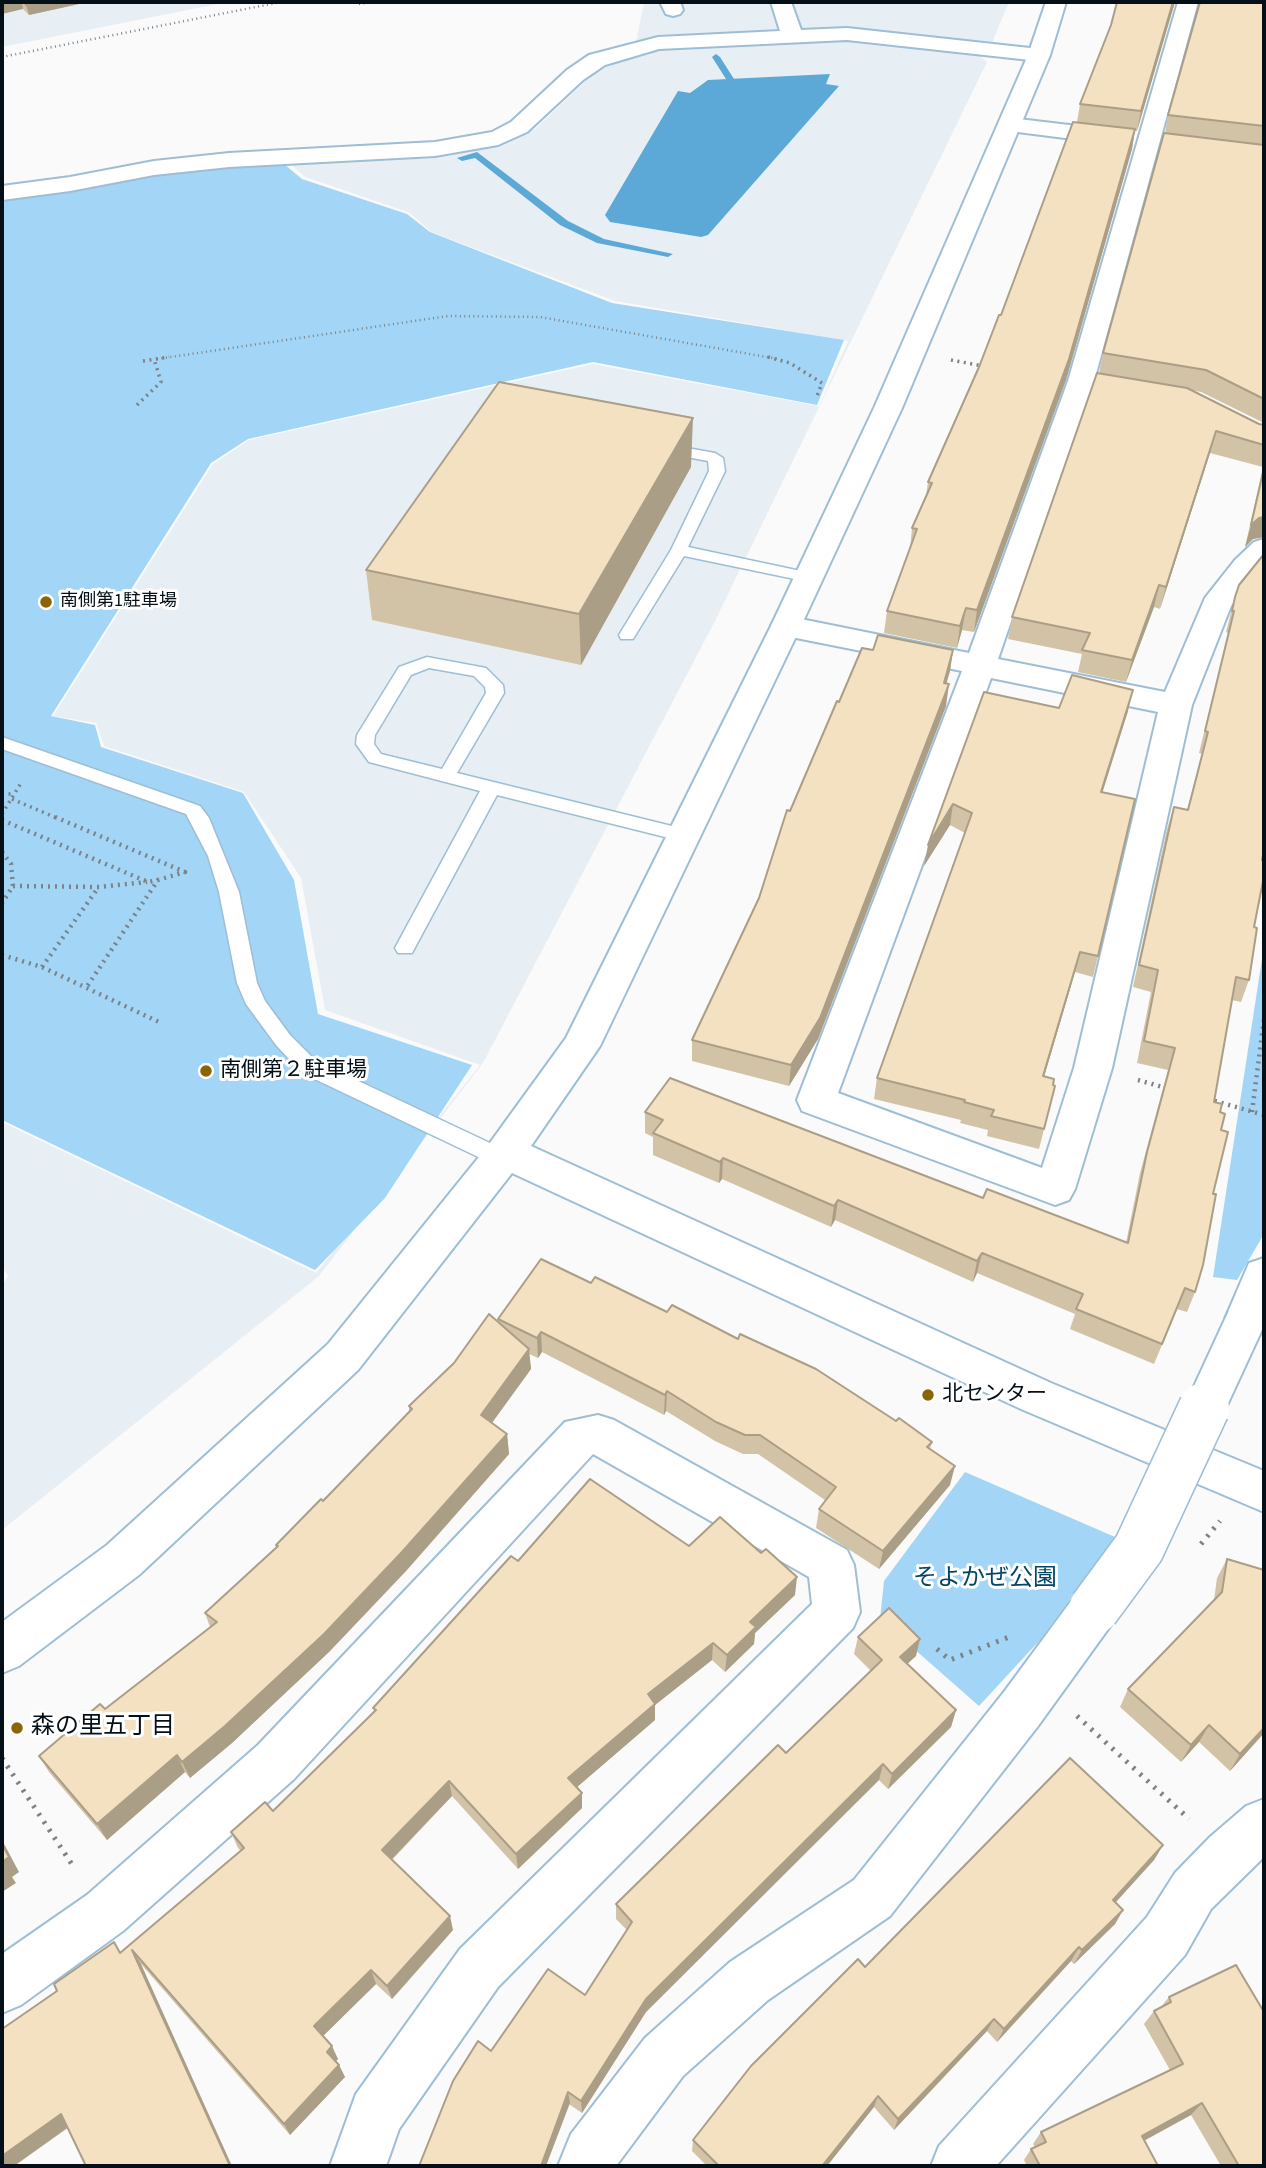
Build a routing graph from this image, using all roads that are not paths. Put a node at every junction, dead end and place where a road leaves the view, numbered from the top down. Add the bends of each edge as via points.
1 (780, 2) edge
2 (1056, 2) edge
3 (1188, 2) edge
4 (792, 35) junction
5 (1039, 55) junction
6 (1010, 125) junction
7 (1163, 144) junction
8 (2, 193) edge
9 (649, 446) edge
10 (1264, 548) edge
11 (679, 550) junction
12 (809, 577) junction
13 (786, 626) junction
14 (627, 635) dead end
15 (980, 665) junction
16 (1176, 705) junction
17 (2, 743) edge
18 (447, 775) junction
19 (491, 788) junction
20 (685, 836) junction
21 (404, 947) dead end
22 (503, 1155) junction
23 (1264, 1275) edge
24 (1264, 1492) edge
25 (2, 1650) edge
26 (1246, 1840) edge
27 (2, 1986) edge
28 (358, 2166) edge
29 (586, 2166) edge
30 (961, 2166) edge

1 - 4 street
2 - 5 street
3 - 7 street
4 - 5 street via 871,35
4 - 8 street via 658,43 597,61 575,75 519,127 498,138 435,149 154,168
5 - 6 street
6 - 7 street
6 - 12 street
7 - 15 street via 1095,383
9 - 11 lane via 715,458 718,471
10 - 16 street via 1216,605
11 - 12 lane
11 - 14 lane
12 - 13 street
13 - 15 street
13 - 20 street
15 - 16 street
15 - 16 street via 816,1100 1055,1189 1093,1068
17 - 22 lane via 193,810 229,892 247,983 256,1004 283,1040 309,1067
18 - 18 lane via 375,758 365,744 405,671 427,663 480,672 494,685 495,693
18 - 19 lane
19 - 20 lane
19 - 21 lane
20 - 22 street via 580,1046
22 - 24 street via 1037,1396
22 - 25 street via 343,1357 123,1560
23 - 29 street, bridge via 1139,1548 1041,1682 872,1898 749,1981 664,2057
26 - 30 street via 1194,1891 1166,1936
27 - 28 street via 105,1913 276,1762 581,1436 598,1434 831,1565 836,1612 479,1968 376,2114

